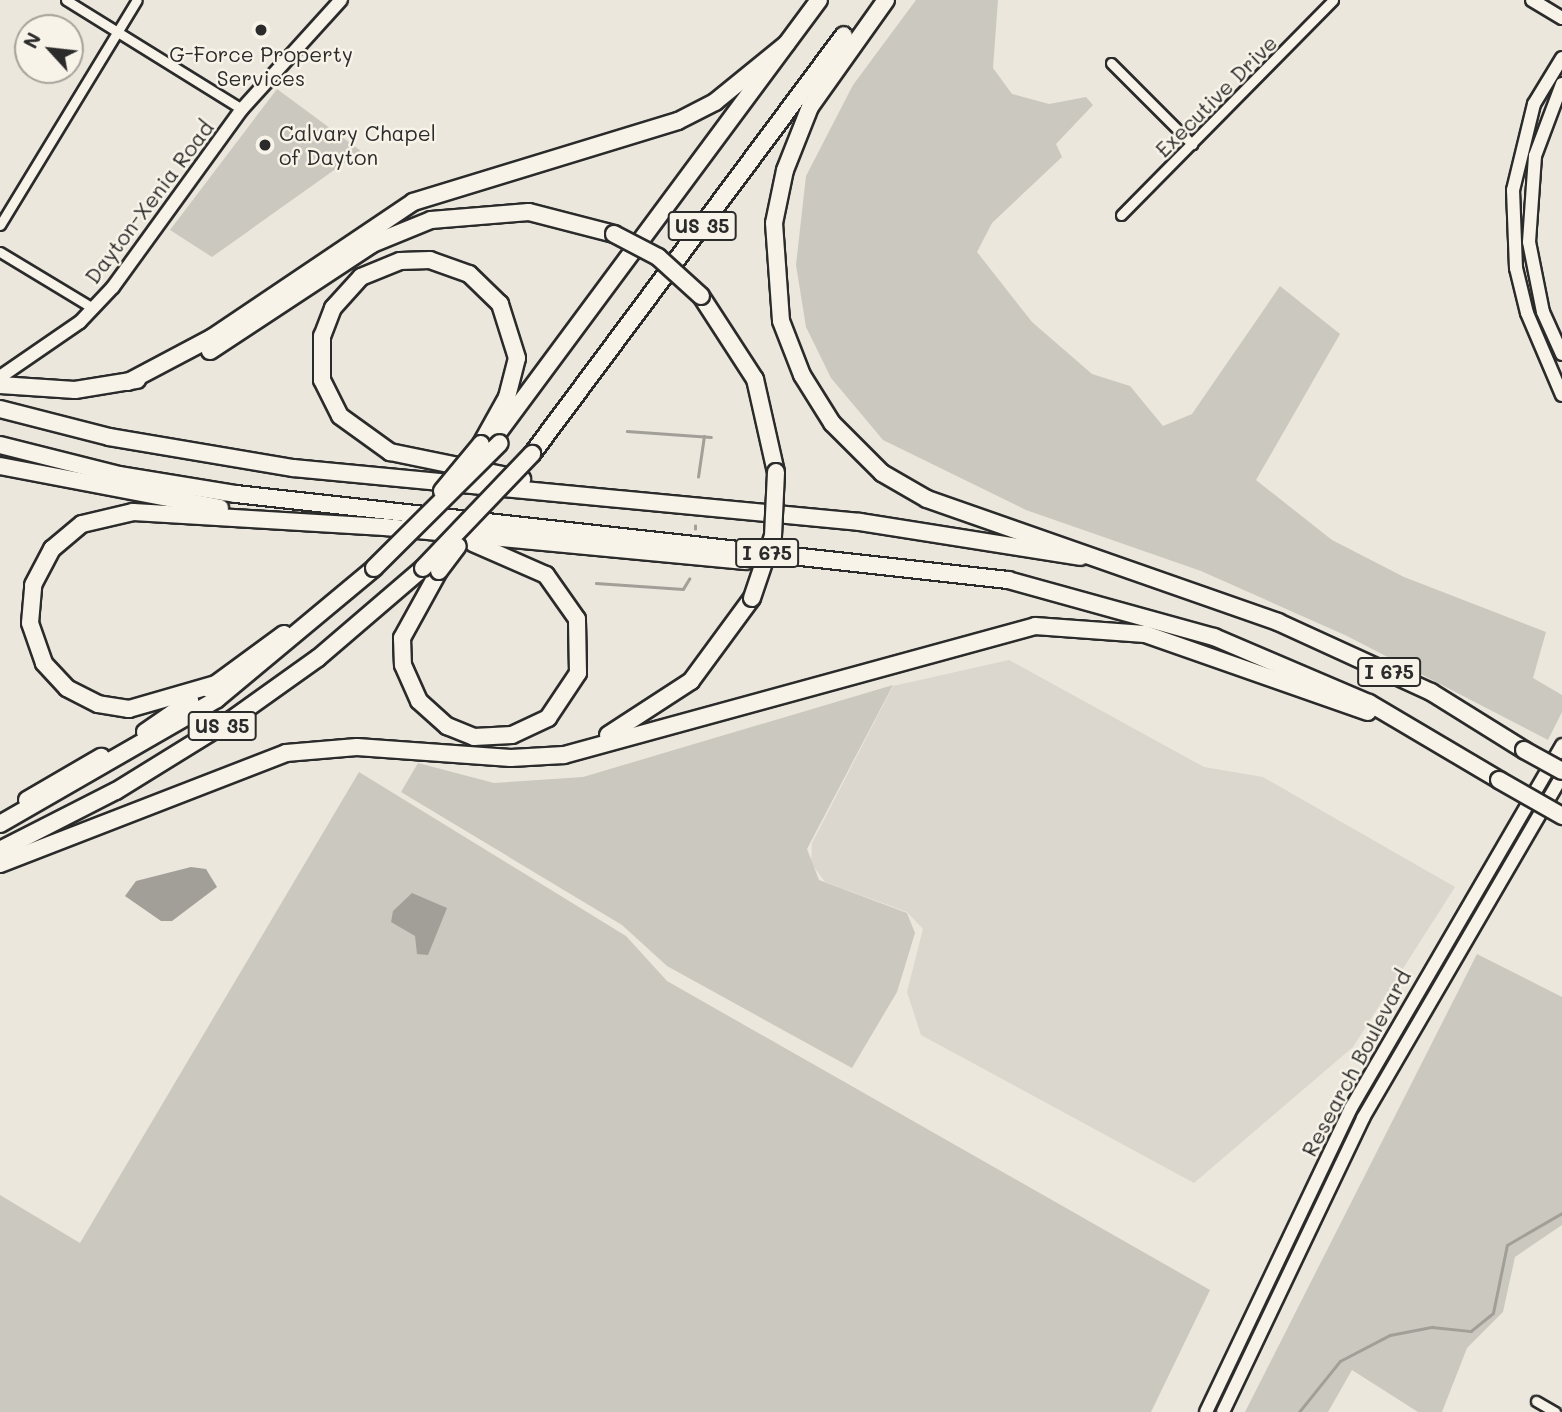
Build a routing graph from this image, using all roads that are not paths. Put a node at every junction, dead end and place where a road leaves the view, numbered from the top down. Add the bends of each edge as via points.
1 (66, 0) edge
2 (137, 0) edge
3 (341, 0) edge
4 (819, 0) edge
5 (830, 0) edge
6 (873, 0) edge
7 (886, 0) edge
8 (1333, 0) edge
9 (1532, 0) edge
10 (1562, 18) edge
11 (119, 32) junction
12 (786, 44) junction
13 (1562, 58) edge
14 (1111, 63) dead end
15 (1562, 84) edge
16 (243, 109) junction
17 (1192, 144) junction
18 (1121, 215) dead end
19 (0, 225) edge
20 (0, 252) edge
21 (93, 308) junction
22 (1562, 354) edge
23 (2, 379) edge
24 (128, 382) junction
25 (1562, 395) edge
26 (0, 409) edge
27 (0, 445) edge
28 (489, 445) junction
29 (0, 466) edge
30 (645, 501) junction
31 (319, 524) junction
32 (385, 527) junction
33 (371, 565) junction
34 (913, 567) junction
35 (431, 569) junction
36 (1163, 580) junction
37 (216, 684) junction
38 (1418, 729) junction
39 (1562, 745) edge
40 (496, 757) junction
41 (1562, 774) edge
42 (0, 815) edge
43 (1562, 816) edge
44 (0, 824) edge
45 (0, 850) edge
46 (0, 864) edge
47 (1536, 1401) dead end
48 (1206, 1412) edge
49 (1223, 1412) edge
50 (1555, 1412) edge

1 - 11 street
2 - 11 street
3 - 16 main road, Dayton-Xenia Road
4 - 12 highway
5 - 28 highway, US 35
6 - 35 highway, US 35, bridge via 532,454
7 - 36 highway via 821,88 780,187 774,282 802,375 846,439 904,487 968,516 1064,542
8 - 17 street, Executive Drive
9 - 10 main road
11 - 16 street
11 - 19 street
12 - 24 highway via 715,102 678,121 413,202 213,337
12 - 28 highway
13 - 25 main road via 1534,104 1513,190 1519,279
14 - 17 street
15 - 22 main road via 1535,156 1530,242 1543,312
16 - 21 main road, Dayton-Xenia Road
17 - 18 street, Executive Drive
20 - 21 street
21 - 23 main road, Dayton-Xenia Road
23 - 24 highway via 61,390
24 - 40 highway, bridge via 210,351 351,256 422,223 521,212 614,234 658,257 702,296 755,379 776,472 773,536 752,598 707,665 649,714 572,748
26 - 30 highway, I 675 via 109,437 293,468
27 - 34 highway, I 675 via 119,475 236,494
28 - 30 highway via 517,358 500,304 469,274 430,260 400,261 361,277 333,308 320,353 326,392 355,431 420,460
28 - 33 highway, US 35, bridge
28 - 33 highway, bridge
29 - 31 highway
30 - 36 highway, I 675 via 971,535
31 - 32 highway
31 - 37 highway via 123,513 82,524 44,560 31,597 32,632 49,670 74,693 129,709
32 - 34 highway via 802,566
32 - 35 highway via 502,552 533,567 563,593 577,619 581,659 566,698 538,725 512,736 474,737 447,726 419,701 403,665 402,638
33 - 37 highway
33 - 44 highway, US 35 via 217,699
34 - 38 highway, I 675 via 1007,580 1214,637
35 - 45 highway, US 35 via 231,720
36 - 41 highway, I 675, bridge via 1351,654 1430,692
37 - 42 highway
38 - 40 highway via 1155,636 1068,625 996,633 576,752
38 - 43 highway, I 675, bridge
39 - 48 main road, Research Boulevard via 1358,1096
40 - 46 highway via 357,747 286,754
41 - 49 main road, Research Boulevard via 1363,1118
47 - 50 street

